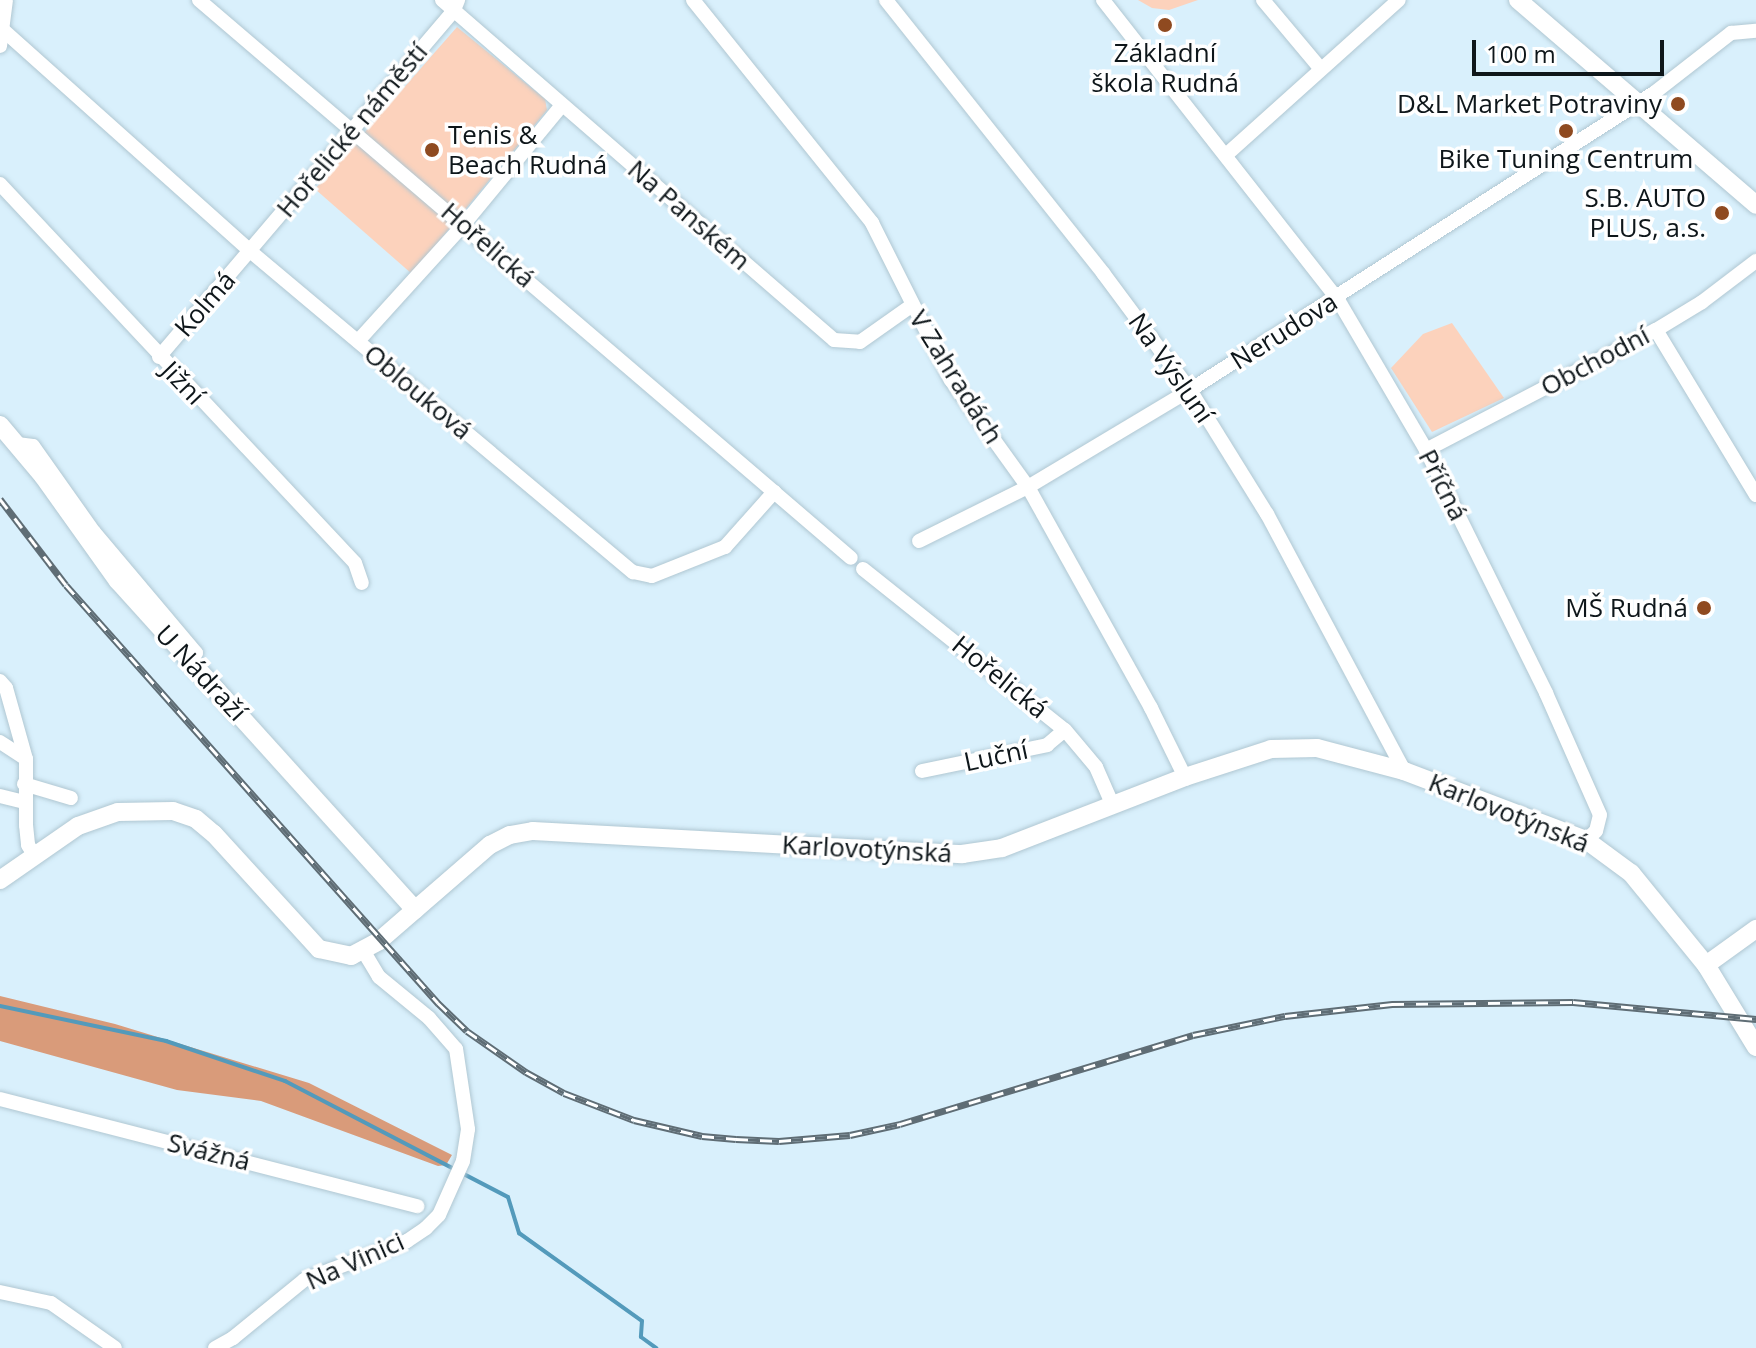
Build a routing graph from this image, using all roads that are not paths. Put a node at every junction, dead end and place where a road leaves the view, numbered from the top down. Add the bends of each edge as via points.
1 (6, 0) edge
2 (199, 0) edge
3 (693, 0) edge
4 (886, 0) edge
5 (1103, 0) edge
6 (1263, 0) edge
7 (1399, 0) edge
8 (1518, 0) edge
9 (451, 3) edge
10 (2, 29) edge
11 (1756, 31) edge
12 (0, 46) edge
13 (1321, 69) junction
14 (1637, 103) junction
15 (562, 105) junction
16 (351, 130) junction
17 (1226, 155) junction
18 (0, 184) edge
19 (1756, 205) edge
20 (464, 224) junction
21 (250, 251) junction
22 (1756, 261) edge
23 (1337, 298) junction
24 (911, 306) junction
25 (1656, 330) junction
26 (358, 341) junction
27 (159, 357) junction
28 (1190, 390) junction
29 (0, 425) edge
30 (1426, 450) junction
31 (1028, 487) junction
32 (774, 492) junction
33 (1756, 495) edge
34 (919, 541) dead end
35 (851, 558) dead end
36 (863, 569) dead end
37 (362, 583) dead end
38 (0, 681) edge
39 (1065, 730) junction
40 (0, 742) edge
41 (26, 759) junction
42 (922, 771) dead end
43 (1404, 771) junction
44 (1185, 777) junction
45 (24, 784) junction
46 (0, 796) edge
47 (71, 798) dead end
48 (24, 802) junction
49 (1113, 806) junction
50 (1586, 840) junction
51 (35, 856) junction
52 (0, 880) edge
53 (415, 910) junction
54 (1756, 929) edge
55 (364, 952) junction
56 (1706, 965) junction
57 (1756, 1047) edge
58 (0, 1099) edge
59 (418, 1206) dead end
60 (0, 1292) edge
61 (115, 1348) edge
62 (215, 1348) edge

1 - 10 street
2 - 16 street, Hořelická
3 - 24 street, V Zahradách via 872,223
4 - 28 street, Na Výsluní
5 - 17 street, Příčná
6 - 13 street
7 - 13 street
8 - 14 street
9 - 15 street, Na Panském
9 - 16 street, Hořelické náměstí
10 - 12 street
10 - 21 street, Oblouková
11 - 14 street, Nerudova via 1731,33
13 - 17 street
14 - 19 street
14 - 23 street, Nerudova
15 - 20 street
15 - 24 street, Na Panském via 834,340 860,342
16 - 20 street, Hořelická
16 - 21 street, Hořelické náměstí
17 - 23 street, Příčná
18 - 27 street, Jižní
20 - 26 street
20 - 32 street, Hořelická
21 - 26 street, Oblouková
21 - 27 street, Kolmá
22 - 25 street, Obchodní
23 - 28 street, Nerudova
23 - 30 street, Příčná
24 - 31 street, V Zahradách via 951,380
25 - 30 street, Obchodní
25 - 33 street
26 - 32 street, Oblouková via 633,572 652,576 725,547
27 - 37 street, Jižní via 355,563
28 - 31 street, Nerudova
28 - 43 street, Na Výsluní via 1267,514
29 - 53 street, U Nádraží via 118,581
30 - 50 street, Příčná via 1600,815 1596,831
31 - 34 street, Nerudova
31 - 44 street, V Zahradách
32 - 35 street
36 - 39 street, Hořelická
38 - 41 street
39 - 42 street, Luční via 1047,745
39 - 49 street, Hořelická via 1096,767
40 - 41 street
41 - 45 street
43 - 44 street, Karlovotýnská via 1317,748 1271,749
43 - 50 street, Karlovotýnská
44 - 49 street, Karlovotýnská
45 - 47 street
45 - 48 street
46 - 48 street
48 - 51 street via 28,845
49 - 53 street, Karlovotýnská via 1002,848 962,854 533,831 490,845
50 - 56 street, Karlovotýnská via 1631,873
51 - 52 street
51 - 55 street via 78,826 118,812 173,811 196,819 214,834 319,949 345,956
53 - 55 street, Karlovotýnská
54 - 56 street
55 - 62 street, Na Vinici via 379,977 429,1018 456,1049 468,1129 463,1161 439,1215 426,1228 407,1241 304,1280
56 - 57 street, Karlovotýnská
58 - 59 street, Svážná
60 - 61 street via 51,1303

